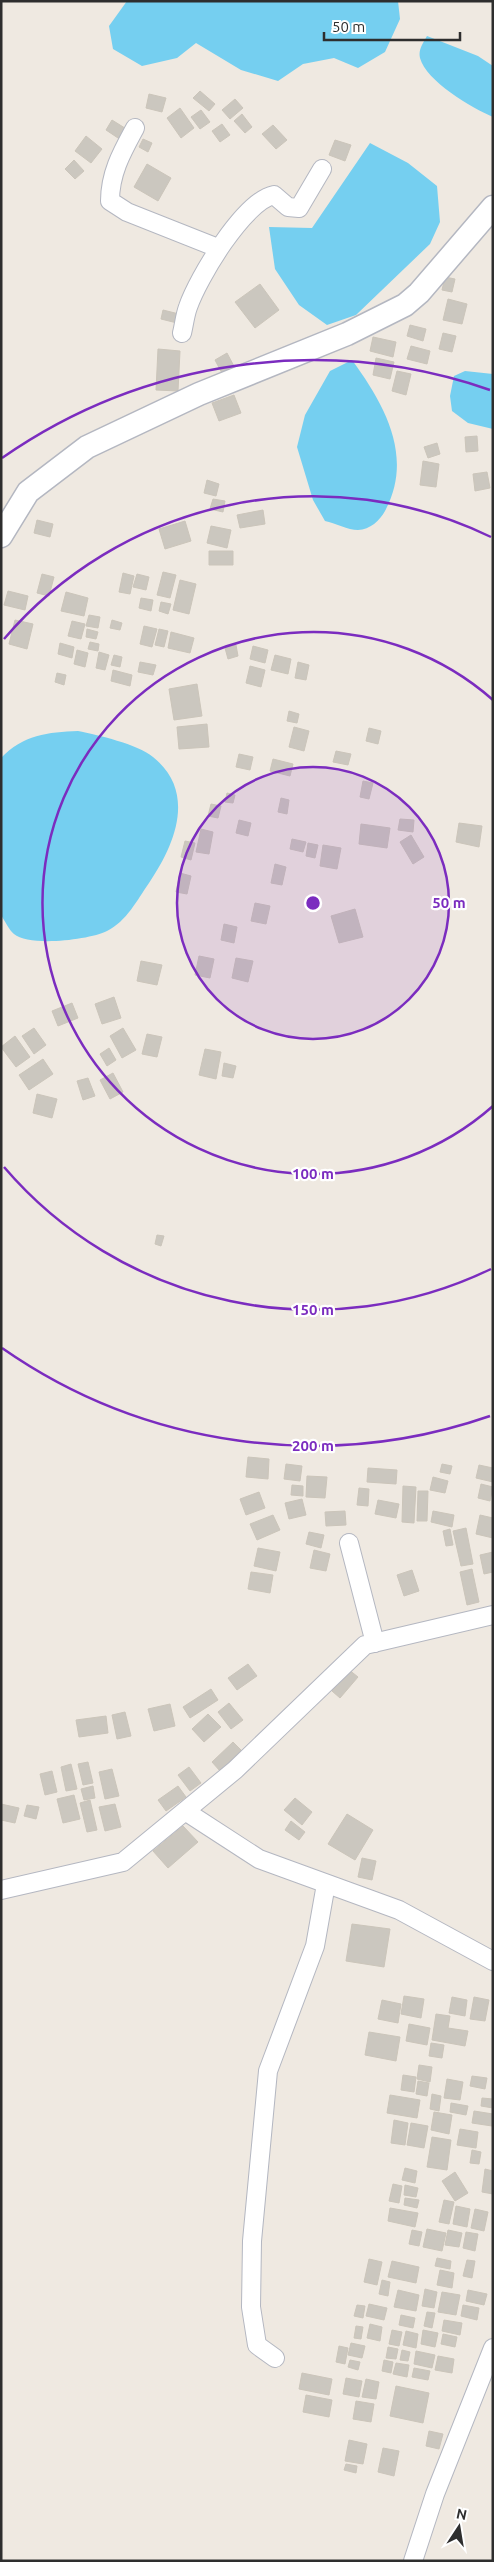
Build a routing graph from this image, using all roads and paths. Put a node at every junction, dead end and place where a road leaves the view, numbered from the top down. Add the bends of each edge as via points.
1 (135, 128) dead end
2 (322, 169) dead end
3 (493, 207) edge
4 (218, 248) junction
5 (182, 334) dead end
6 (1, 536) edge
7 (349, 1543) dead end
8 (493, 1615) edge
9 (375, 1643) junction
10 (184, 1811) junction
11 (326, 1884) junction
12 (1, 1890) edge
13 (493, 1961) edge
14 (493, 2348) edge
15 (275, 2358) dead end
16 (413, 2561) edge

1 - 4 street via 115,164 110,201 127,212
2 - 4 street via 299,208 288,207 274,195 265,197
3 - 6 street via 419,294 404,305 348,334 199,394 87,447 28,492
4 - 5 street via 188,306
7 - 9 street
8 - 9 street
9 - 10 street via 365,1645 235,1770
10 - 11 street via 259,1859
10 - 12 street via 123,1862
11 - 13 street via 399,1910
11 - 15 street via 315,1946 268,2071 259,2148 251,2307 256,2345
14 - 16 street via 435,2494

